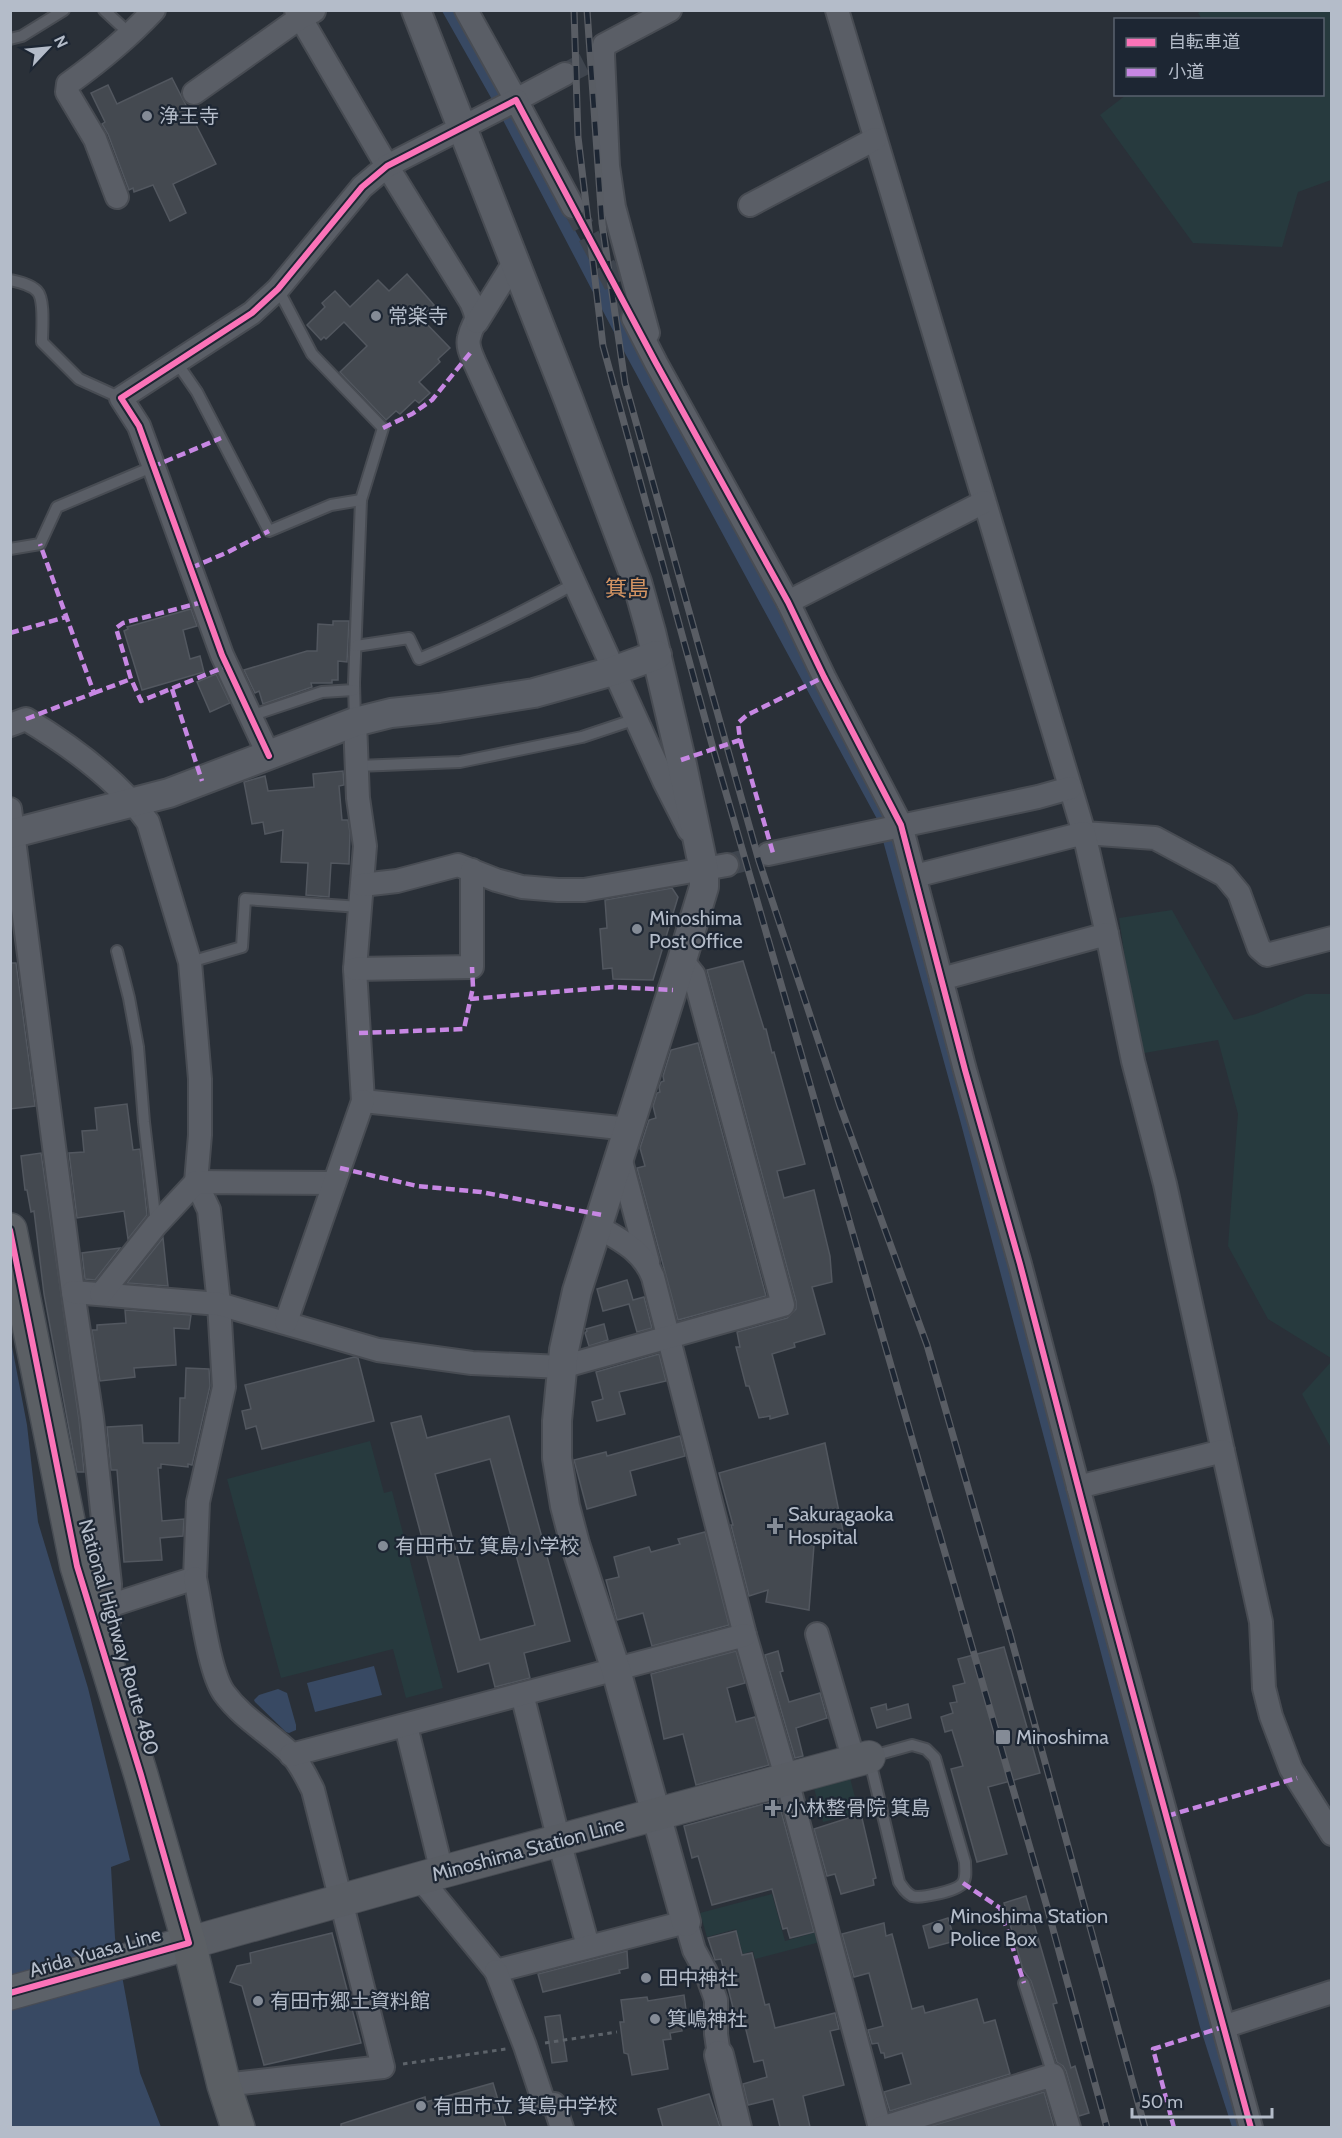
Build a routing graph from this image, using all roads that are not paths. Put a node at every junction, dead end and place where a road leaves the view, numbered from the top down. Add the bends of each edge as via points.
1 (64, 10) edge
2 (104, 10) edge
3 (154, 10) edge
4 (416, 10) edge
5 (466, 10) edge
6 (670, 10) edge
7 (837, 10) edge
8 (304, 13) edge
9 (131, 35) junction
10 (10, 39) edge
11 (565, 75) tunnel mouth
12 (194, 93) dead end
13 (516, 100) junction
14 (463, 126) junction
15 (874, 139) junction
16 (387, 165) junction
17 (117, 197) dead end
18 (750, 205) dead end
19 (573, 207) tunnel mouth
20 (515, 261) junction
21 (10, 280) edge
22 (278, 289) junction
23 (633, 318) tunnel mouth
24 (477, 322) junction
25 (177, 363) junction
26 (656, 363) junction
27 (121, 398) junction
28 (152, 467) junction
29 (361, 500) junction
30 (984, 502) junction
31 (10, 549) edge
32 (574, 584) junction
33 (788, 602) junction
34 (356, 646) junction
35 (657, 655) junction
36 (613, 671) junction
37 (354, 690) junction
38 (250, 716) junction
39 (636, 719) junction
40 (355, 723) junction
41 (10, 725) edge
42 (269, 756) junction
43 (357, 766) junction
44 (1071, 788) junction
45 (134, 804) junction
46 (901, 825) junction
47 (12, 826) edge
48 (1084, 833) junction
49 (768, 854) tunnel mouth
50 (711, 862) junction
51 (472, 870) junction
52 (915, 876) junction
53 (361, 896) junction
54 (1107, 934) junction
55 (1332, 938) edge
56 (117, 951) dead end
57 (682, 960) junction
58 (190, 962) junction
59 (355, 969) junction
60 (941, 979) junction
61 (363, 1101) junction
62 (629, 1129) junction
63 (620, 1157) junction
64 (196, 1182) junction
65 (334, 1183) junction
66 (156, 1225) junction
67 (598, 1227) junction
68 (10, 1230) edge
69 (650, 1269) junction
70 (73, 1292) junction
71 (101, 1294) junction
72 (219, 1304) junction
73 (286, 1322) junction
74 (670, 1338) junction
75 (562, 1367) junction
76 (1223, 1451) junction
77 (1077, 1487) junction
78 (195, 1578) junction
79 (109, 1606) junction
80 (818, 1634) dead end
81 (745, 1635) junction
82 (98, 1640) junction
83 (616, 1670) junction
84 (522, 1694) junction
85 (406, 1725) junction
86 (291, 1755) junction
87 (861, 1759) junction
88 (787, 1780) junction
89 (657, 1815) junction
90 (1332, 1834) edge
91 (559, 1841) junction
92 (431, 1875) junction
93 (340, 1901) junction
94 (686, 1922) junction
95 (189, 1943) junction
96 (588, 1946) junction
97 (496, 1971) junction
98 (1024, 1983) dead end
99 (1332, 1992) edge
100 (10, 1993) edge
101 (1223, 2027) junction
102 (719, 2055) joint
103 (1053, 2075) junction
104 (224, 2085) junction
105 (238, 2127) edge
106 (562, 2127) edge
107 (737, 2127) edge
108 (880, 2127) edge
109 (1069, 2127) edge
110 (1251, 2127) edge

1 - 10 lane via 22,36
2 - 9 lane
3 - 9 street
4 - 14 street
5 - 13 street
6 - 26 street via 604,45 599,57 614,207
7 - 15 street
8 - 12 street
8 - 16 street
9 - 17 street via 68,84 67,92 95,139
11 - 13 street
13 - 14 street
13 - 19 street
14 - 16 street
14 - 20 street
15 - 18 street
15 - 30 street
16 - 22 street via 362,186
16 - 24 street via 471,302
20 - 24 street
20 - 35 street via 618,526
21 - 27 lane via 28,285 41,297 42,342 57,359 79,379
22 - 25 street via 252,313
22 - 29 lane via 312,354 383,428
23 - 26 street
24 - 32 street via 469,338 471,352
25 - 27 street
25 - 29 lane via 197,392 269,531 331,505
26 - 33 street
27 - 28 street via 139,426
28 - 31 lane via 57,507 40,544
28 - 38 street via 222,655
29 - 34 lane
30 - 33 street
30 - 44 street
32 - 34 lane via 512,618 419,659 409,639
32 - 36 street
33 - 46 street
34 - 37 lane
35 - 36 street
35 - 50 street
36 - 39 street
36 - 40 street via 534,693 391,713
37 - 38 lane via 322,692
37 - 40 lane
38 - 42 street
39 - 43 lane via 582,737 460,762
39 - 50 street via 664,781
40 - 42 street
40 - 43 street
41 - 45 street via 26,719 44,730 84,758
42 - 45 street
43 - 53 street via 365,846
44 - 46 street
44 - 48 street
45 - 47 street
45 - 58 street via 148,822
46 - 49 street
46 - 52 street
47 - 70 street
48 - 52 street
48 - 54 street
48 - 55 street via 1155,838 1224,875 1239,894 1259,948 1267,955
50 - 51 street via 610,887 558,890 522,887
50 - 57 street
51 - 53 street via 458,865 397,881
51 - 59 street via 472,967
52 - 60 street
53 - 58 lane via 245,899 242,947
53 - 59 street
54 - 60 street
54 - 76 street
56 - 66 lane via 138,1047
57 - 62 street
57 - 74 street via 694,975 783,1305
58 - 64 street via 200,1079
59 - 61 street
60 - 77 street
61 - 62 street
61 - 65 street
62 - 63 street
63 - 67 street
63 - 69 street
64 - 65 street
64 - 66 street
64 - 72 street via 209,1210
65 - 73 street
66 - 71 street
67 - 69 street via 634,1248
67 - 75 street via 577,1292
68 - 82 highway, National Highway Route 480 via 77,1566
69 - 74 street
70 - 71 street
70 - 79 street via 92,1418
71 - 72 street
72 - 73 street
72 - 78 street via 224,1387 198,1502
73 - 75 street via 378,1350 472,1363
74 - 75 street
74 - 81 street
75 - 83 street via 556,1439 560,1481 575,1544
76 - 77 street
76 - 90 street via 1261,1622 1264,1688 1270,1716 1291,1769
77 - 101 street
78 - 79 street
78 - 86 street via 215,1677 223,1692 257,1728
79 - 82 street via 108,1631
80 - 87 street
81 - 83 street
81 - 88 street
82 - 95 highway, National Highway Route 480
83 - 84 street
83 - 89 street
84 - 85 street
84 - 91 street
85 - 86 street
85 - 92 street
86 - 93 street via 313,1790
87 - 87 lane via 912,1745 926,1749 935,1758 965,1862 966,1876 958,1887 923,1897 906,1892 899,1882
87 - 88 main road, Minoshima Station Line
88 - 89 main road, Minoshima Station Line
88 - 108 street
89 - 91 main road, Minoshima Station Line
89 - 94 street
91 - 92 main road, Minoshima Station Line
91 - 96 street
92 - 93 main road, Minoshima Station Line
92 - 97 street
93 - 95 main road, Minoshima Station Line
93 - 104 street via 382,2067
94 - 96 street
94 - 102 street via 716,2000
95 - 100 main road, Arida Yuasa Line
95 - 104 highway, National Highway Route 480
96 - 97 street
97 - 106 street via 544,2103 554,2104
98 - 103 lane
99 - 101 street
101 - 110 street
102 - 107 street
103 - 108 street
103 - 109 street
104 - 105 highway, National Highway Route 480

